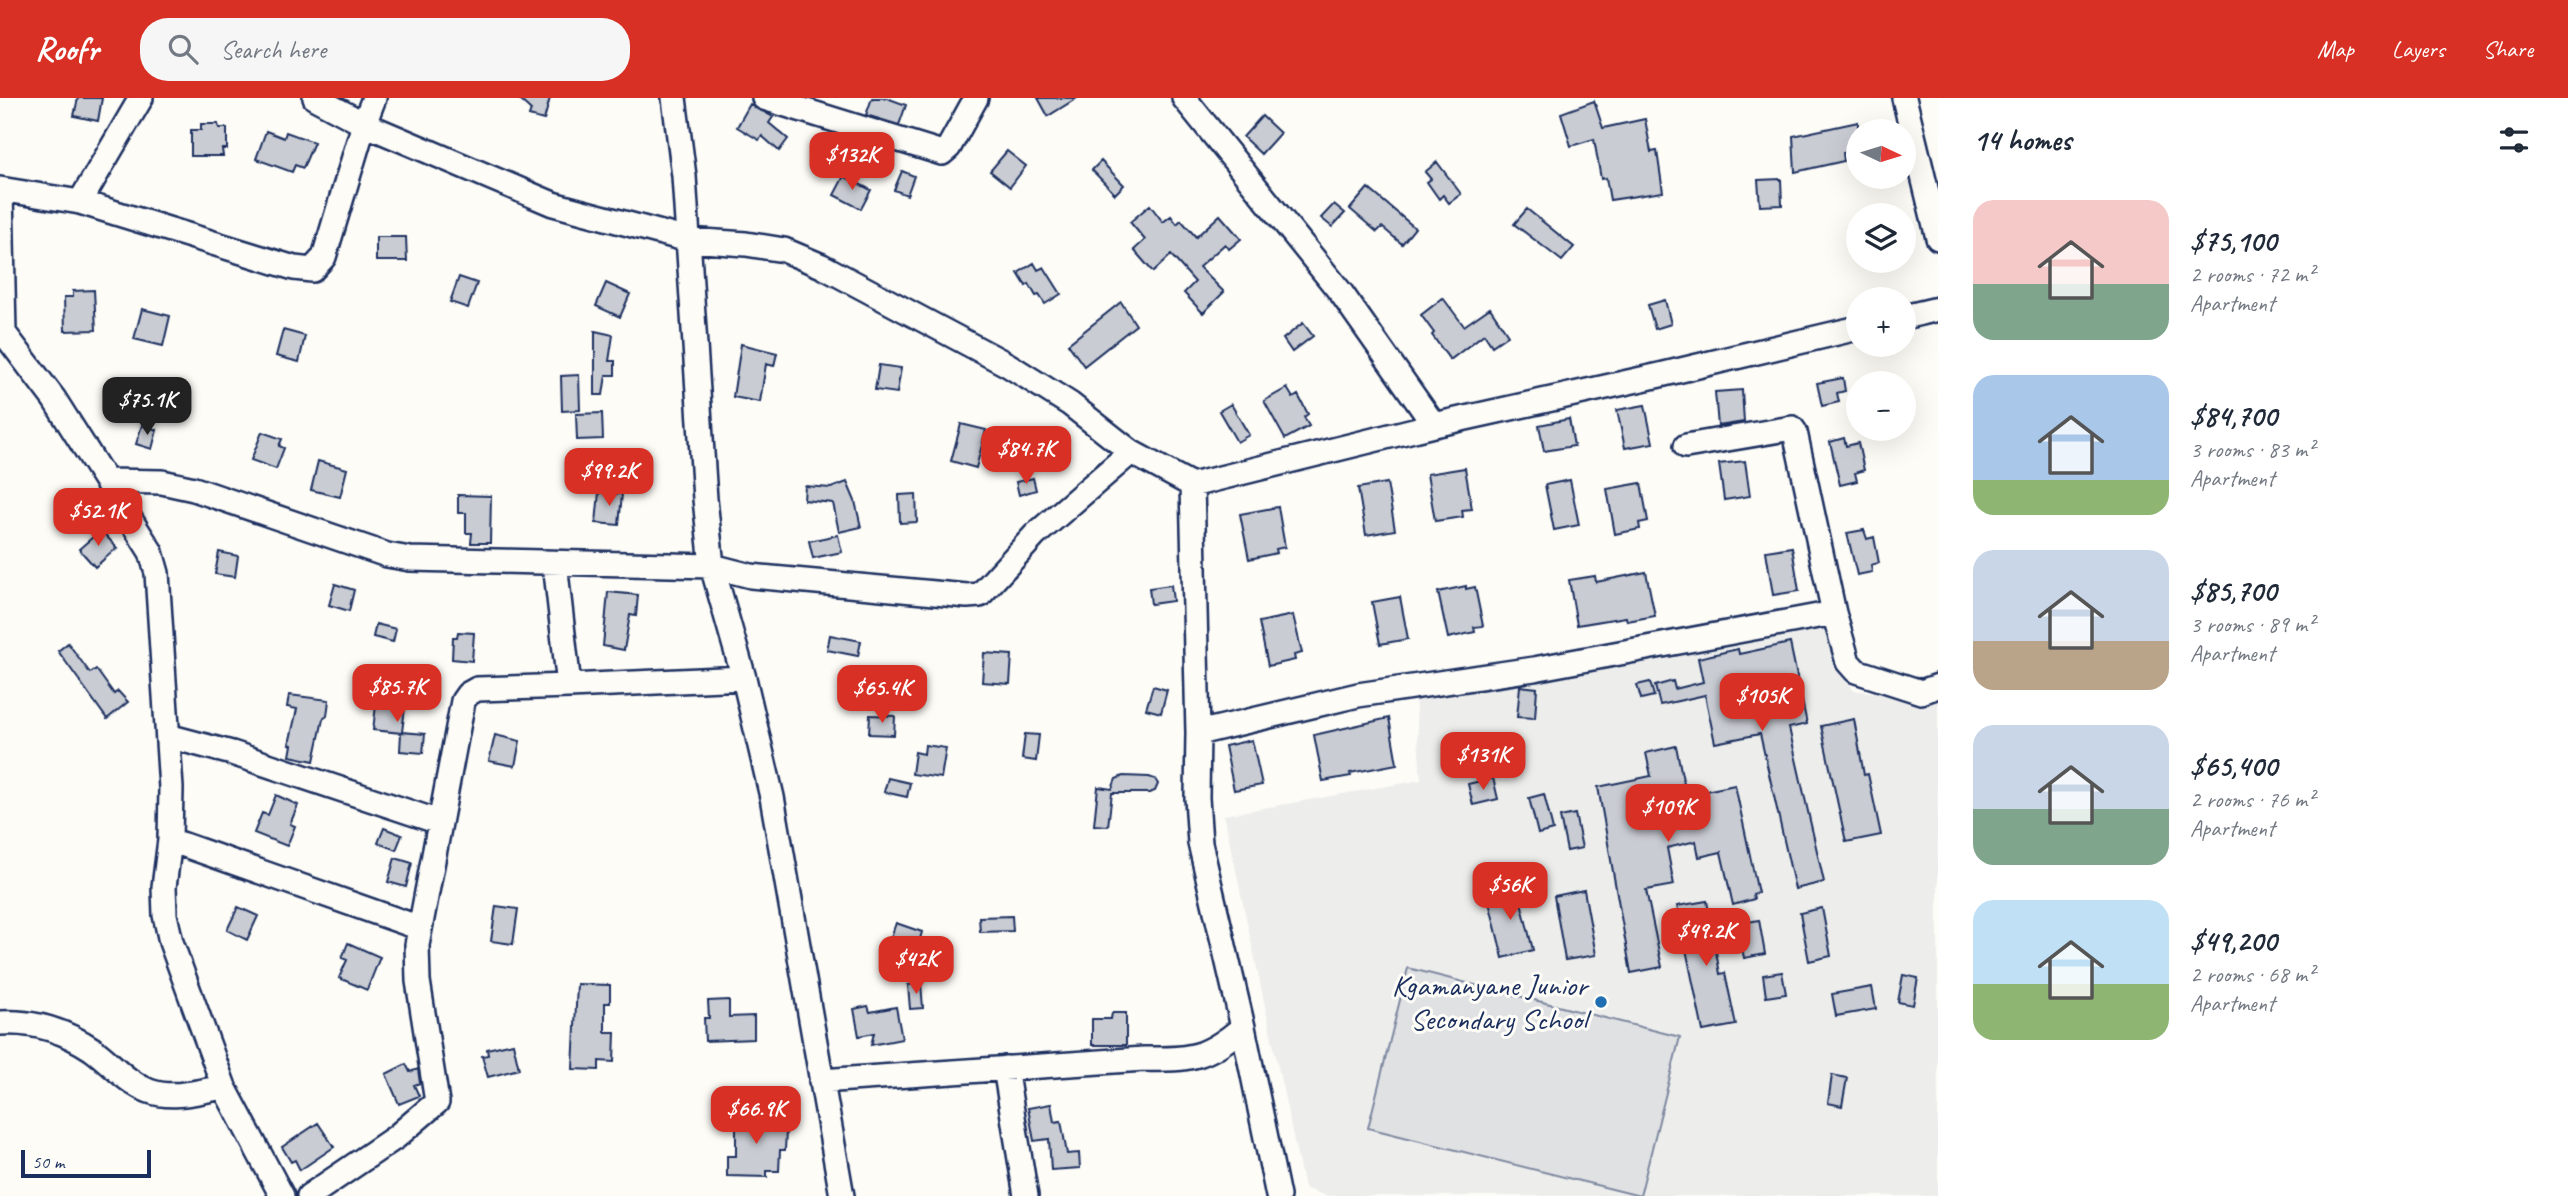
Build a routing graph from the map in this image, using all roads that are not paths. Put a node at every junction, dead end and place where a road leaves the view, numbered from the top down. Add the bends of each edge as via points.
1 (141, 98) edge
2 (315, 98) edge
3 (374, 98) edge
4 (674, 98) edge
5 (691, 98) edge
6 (764, 98) edge
7 (976, 98) edge
8 (1184, 98) edge
9 (1904, 98) edge
10 (364, 124) junction
11 (678, 129) junction
12 (1, 189) edge
13 (79, 202) junction
14 (1938, 238) edge
15 (688, 240) junction
16 (1938, 309) edge
17 (1916, 314) edge
18 (1846, 331) edge
19 (2, 333) edge
20 (1434, 425) junction
21 (1686, 446) dead end
22 (1131, 452) junction
23 (107, 481) junction
24 (1192, 485) junction
25 (555, 563) junction
26 (712, 566) junction
27 (1834, 614) junction
28 (744, 678) junction
29 (1938, 685) edge
30 (569, 686) junction
31 (1198, 733) junction
32 (168, 736) junction
33 (439, 822) junction
34 (170, 840) junction
35 (420, 928) junction
36 (0, 1023) edge
37 (1243, 1027) junction
38 (1005, 1068) junction
39 (821, 1081) junction
40 (224, 1087) junction
41 (282, 1196) edge
42 (309, 1196) edge
43 (842, 1196) edge
44 (1026, 1196) edge
45 (1278, 1196) edge

1 - 13 street
2 - 10 street
3 - 10 street
4 - 11 street
5 - 11 street
6 - 7 street via 942,153
8 - 20 street via 1342,294
9 - 14 street
10 - 13 street via 324,257 312,271
10 - 15 street via 553,204
11 - 15 street
12 - 13 street
12 - 19 street
15 - 22 street via 784,250 822,266 1008,365 1070,404
15 - 26 street
16 - 17 street
18 - 20 street
19 - 23 street via 54,399
20 - 24 street
21 - 27 street via 1792,428
22 - 24 street
22 - 26 street via 1035,535 980,595 751,576
23 - 25 street via 162,482 194,489 387,555
23 - 32 street via 151,552 157,573
24 - 31 street
25 - 26 street
25 - 30 street
26 - 28 street
27 - 29 street via 1848,662 1856,671 1921,692
27 - 31 street via 1534,669 1358,695
28 - 30 street
28 - 39 street via 772,797
30 - 33 street via 477,689 468,694
31 - 37 street via 1200,842
32 - 33 street
32 - 34 street
33 - 35 street
34 - 35 street
34 - 40 street via 164,887 168,929
35 - 42 street via 418,981 437,1102 396,1138
36 - 40 street via 49,1027 92,1049 127,1080 151,1092 178,1095
37 - 38 street via 1220,1046 1184,1060
37 - 45 street
38 - 39 street
38 - 44 street
39 - 43 street
40 - 41 street

